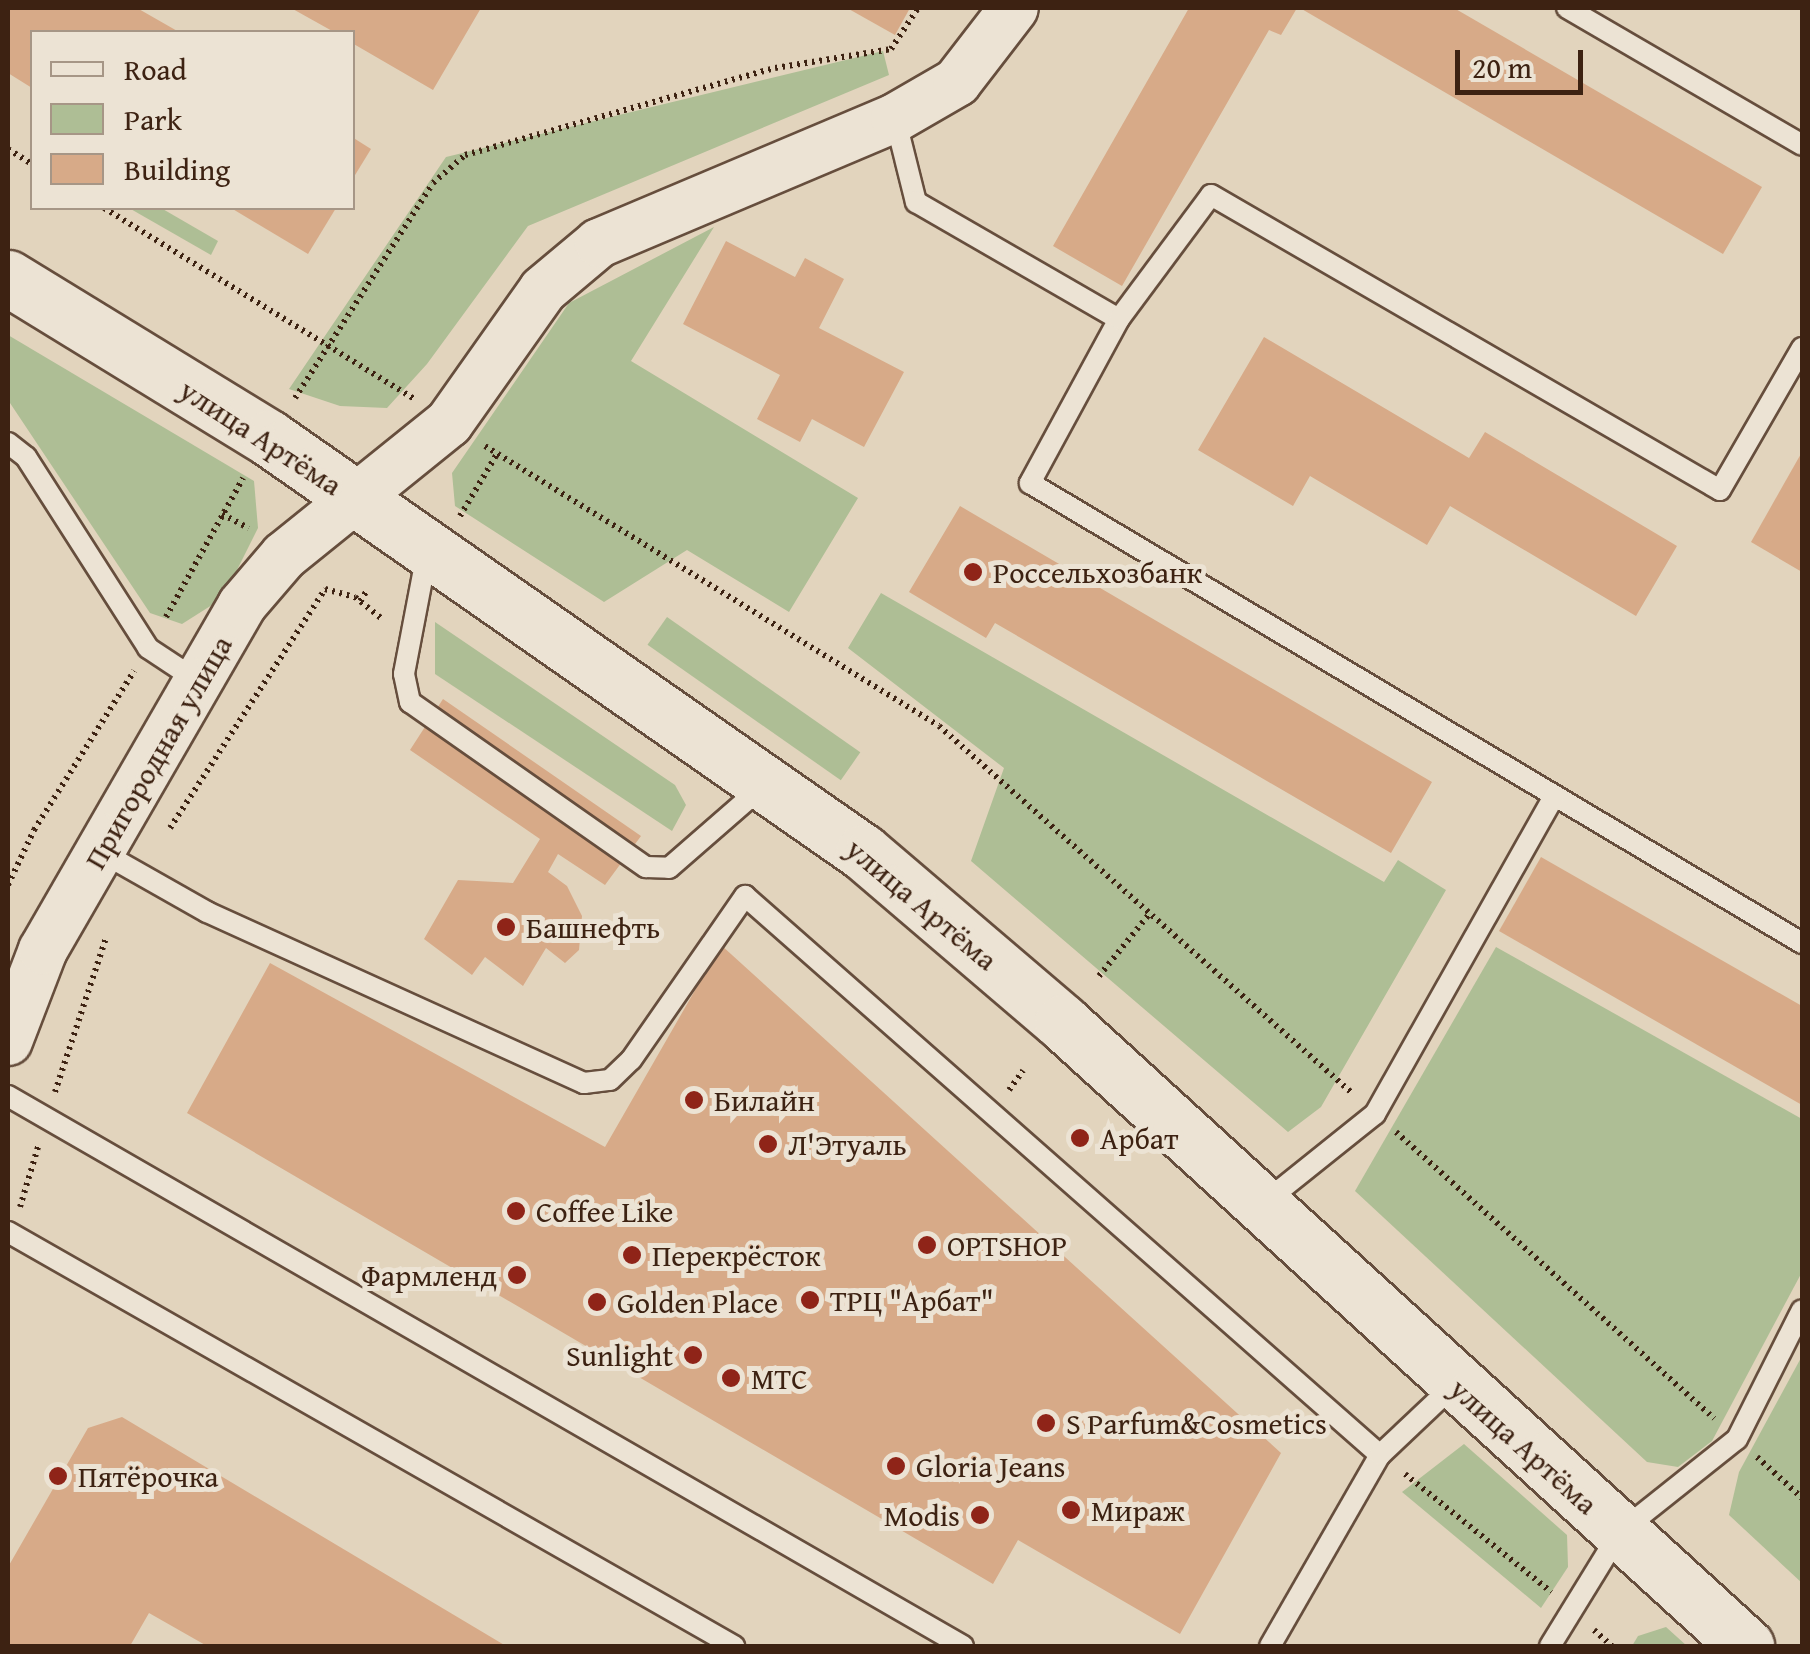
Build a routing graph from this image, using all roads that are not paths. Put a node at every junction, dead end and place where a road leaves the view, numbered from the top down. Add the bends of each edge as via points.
1 (1014, 8) edge
2 (1567, 8) edge
3 (895, 118) junction
4 (1802, 145) edge
5 (8, 278) edge
6 (1119, 319) junction
7 (1802, 348) edge
8 (8, 443) edge
9 (358, 500) junction
10 (444, 534) junction
11 (198, 681) junction
12 (764, 784) junction
13 (1553, 798) junction
14 (101, 852) junction
15 (1802, 944) edge
16 (8, 1041) edge
17 (8, 1096) edge
18 (1260, 1206) junction
19 (8, 1232) edge
20 (1802, 1310) edge
21 (1454, 1384) junction
22 (1380, 1455) junction
23 (1620, 1532) junction
24 (734, 1646) edge
25 (963, 1646) edge
26 (1270, 1646) edge
27 (1550, 1646) edge
28 (1746, 1646) edge

1 - 3 street, Пригородная улица via 957,82
2 - 4 lane
3 - 6 lane via 916,202
3 - 9 street, Пригородная улица via 598,244 543,290 449,422
5 - 9 main road, улица Артёма
6 - 7 lane via 1212,195 1720,490
6 - 13 lane via 1030,483
8 - 11 lane via 26,457 148,648
9 - 10 main road, улица Артёма
9 - 11 street, Пригородная улица via 274,568 242,605
10 - 12 main road, улица Артёма
10 - 12 lane via 404,674 410,702 646,868 669,868
11 - 14 street, Пригородная улица
12 - 18 main road, улица Артёма via 862,852 1044,1006
13 - 15 lane
13 - 18 lane via 1376,1114
14 - 16 street, Пригородная улица via 43,950
14 - 22 lane via 206,912 584,1083 610,1080 630,1060 745,896
17 - 25 lane
18 - 21 main road, улица Артёма
19 - 24 lane
20 - 23 lane via 1737,1439
21 - 22 lane
21 - 23 main road, улица Артёма
22 - 26 lane
23 - 27 lane
23 - 28 main road, улица Артёма

